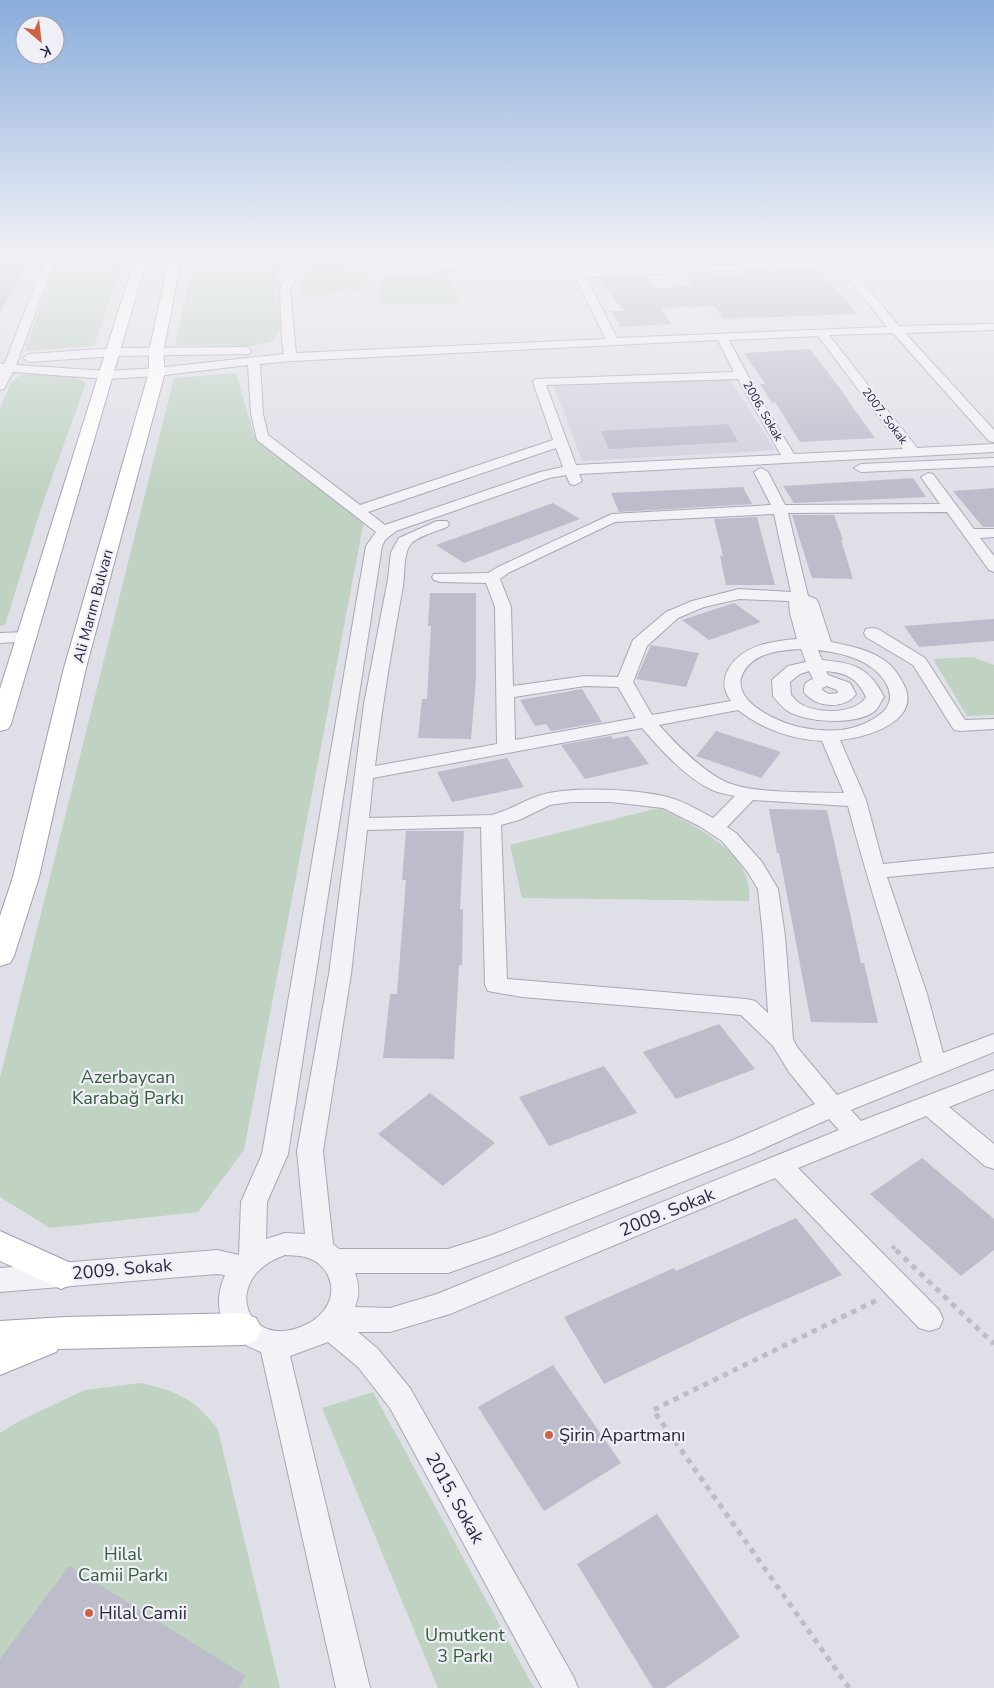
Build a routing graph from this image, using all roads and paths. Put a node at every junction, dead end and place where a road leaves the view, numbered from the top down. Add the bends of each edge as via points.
1 (18, 334) edge
2 (119, 334) edge
3 (162, 334) edge
4 (286, 334) edge
5 (609, 334) edge
6 (786, 334) edge
7 (822, 334) edge
8 (899, 334) edge
9 (722, 337) junction
10 (613, 342) junction
11 (114, 352) junction
12 (291, 357) junction
13 (254, 361) junction
14 (157, 362) junction
15 (5, 364) edge
16 (107, 375) junction
17 (742, 375) junction
18 (0, 386) edge
19 (994, 438) edge
20 (560, 442) junction
21 (994, 448) edge
22 (913, 452) junction
23 (790, 458) junction
24 (994, 462) edge
25 (761, 472) junction
26 (573, 475) junction
27 (928, 477) dead end
28 (952, 508) junction
29 (780, 509) junction
30 (357, 510) junction
31 (385, 532) junction
32 (994, 533) edge
33 (970, 534) junction
34 (994, 567) edge
35 (440, 577) dead end
36 (492, 578) junction
37 (801, 598) junction
38 (872, 633) dead end
39 (27, 636) junction
40 (0, 638) edge
41 (815, 644) junction
42 (819, 673) junction
43 (624, 682) junction
44 (505, 693) junction
45 (742, 704) junction
46 (851, 716) junction
47 (646, 721) junction
48 (0, 724) edge
49 (994, 724) edge
50 (866, 730) junction
51 (829, 736) junction
52 (506, 747) junction
53 (364, 774) junction
54 (748, 794) junction
55 (856, 800) junction
56 (491, 821) junction
57 (358, 824) junction
58 (714, 828) junction
59 (994, 860) edge
60 (876, 870) junction
61 (0, 956) edge
62 (781, 1040) junction
63 (994, 1043) edge
64 (935, 1066) junction
65 (994, 1079) edge
66 (929, 1104) junction
67 (833, 1107) junction
68 (857, 1133) junction
69 (742, 1147) junction
70 (994, 1160) edge
71 (771, 1169) junction
72 (0, 1245) edge
73 (328, 1254) junction
74 (248, 1264) junction
75 (61, 1274) junction
76 (0, 1280) edge
77 (900, 1289) junction
78 (929, 1319) dead end
79 (332, 1322) junction
80 (62, 1333) junction
81 (258, 1336) junction
82 (0, 1337) edge
83 (0, 1359) edge
84 (353, 1688) edge
85 (561, 1688) edge
86 (849, 1688) edge

1 - 15 street
2 - 11 main road
3 - 14 main road, Ali Marım Bulvarı
4 - 12 street via 286,345
5 - 10 street
6 - 9 street
7 - 22 street, 2007. Sokak
8 - 19 street
9 - 10 street
9 - 17 street, 2006. Sokak
10 - 12 street
11 - 14 street
11 - 15 street
11 - 16 main road
12 - 13 street
12 - 14 street via 260,351
13 - 14 street
13 - 30 street via 262,438
14 - 16 street
14 - 61 main road, Ali Marım Bulvarı via 76,668 26,877
15 - 16 street
15 - 18 street
16 - 39 main road
17 - 20 street via 539,382
17 - 23 street, 2006. Sokak
20 - 26 street
20 - 30 street
21 - 22 street
22 - 23 street
23 - 26 street
24 - 25 street
25 - 26 street
25 - 29 street
26 - 31 street via 545,475
26 - 53 street via 404,541 399,552
27 - 28 street
28 - 29 street
28 - 33 street
29 - 36 street via 612,518
29 - 37 street
30 - 31 street
31 - 74 street via 374,546 275,1154 254,1202
32 - 33 street
33 - 34 street
35 - 36 street
36 - 44 street via 503,607
37 - 41 street via 810,602
37 - 43 street via 739,594 698,604 672,615 639,644
38 - 49 street via 919,662 960,726
39 - 40 street
39 - 48 main road
41 - 42 street
41 - 45 street via 783,644 748,657 737,667 732,679 734,692
41 - 50 street via 869,659 895,682 899,695 897,708 888,719
42 - 46 street via 813,692 821,698 834,700
42 - 46 street via 830,666 847,670 871,686 874,697 870,706
42 - 46 street via 794,670 784,676 780,689 785,698 795,707 817,716
43 - 44 street via 585,681
43 - 47 street
44 - 52 street
45 - 47 street
45 - 51 street via 754,714 788,730
46 - 50 street
47 - 52 street
47 - 54 street via 698,772 719,786
50 - 51 street
51 - 55 street
52 - 53 street
53 - 57 street
54 - 55 street
54 - 58 street
55 - 60 street
56 - 57 street
56 - 58 street via 512,816 545,800 611,796 667,802
56 - 62 street via 496,985 747,1007
57 - 73 street via 340,974 310,1151
58 - 62 street via 729,837 755,867 768,889
59 - 60 street
60 - 64 street via 916,994
62 - 67 street via 788,1054
63 - 64 street, 2009. Sokak
64 - 67 street, 2009. Sokak
65 - 66 street, 2009. Sokak
66 - 68 street, 2009. Sokak
66 - 70 street
67 - 68 street
67 - 69 street, 2009. Sokak
68 - 71 street, 2009. Sokak
69 - 71 street
69 - 73 street, 2009. Sokak via 495,1245 448,1260 378,1262
71 - 77 street
71 - 79 street, 2009. Sokak via 440,1305 390,1320
72 - 75 main road
73 - 74 street via 303,1244 285,1244 267,1250
73 - 79 street via 342,1271 346,1284 345,1299
74 - 75 street, 2009. Sokak via 217,1262
74 - 81 street via 235,1283 232,1300 235,1315
75 - 76 street, 2009. Sokak
77 - 78 street
77 - 86 path via 653,1410
79 - 81 street via 322,1332 283,1344
79 - 85 street, 2015. Sokak via 368,1358 400,1398
80 - 81 main road
80 - 82 main road
80 - 83 main road
81 - 84 street

